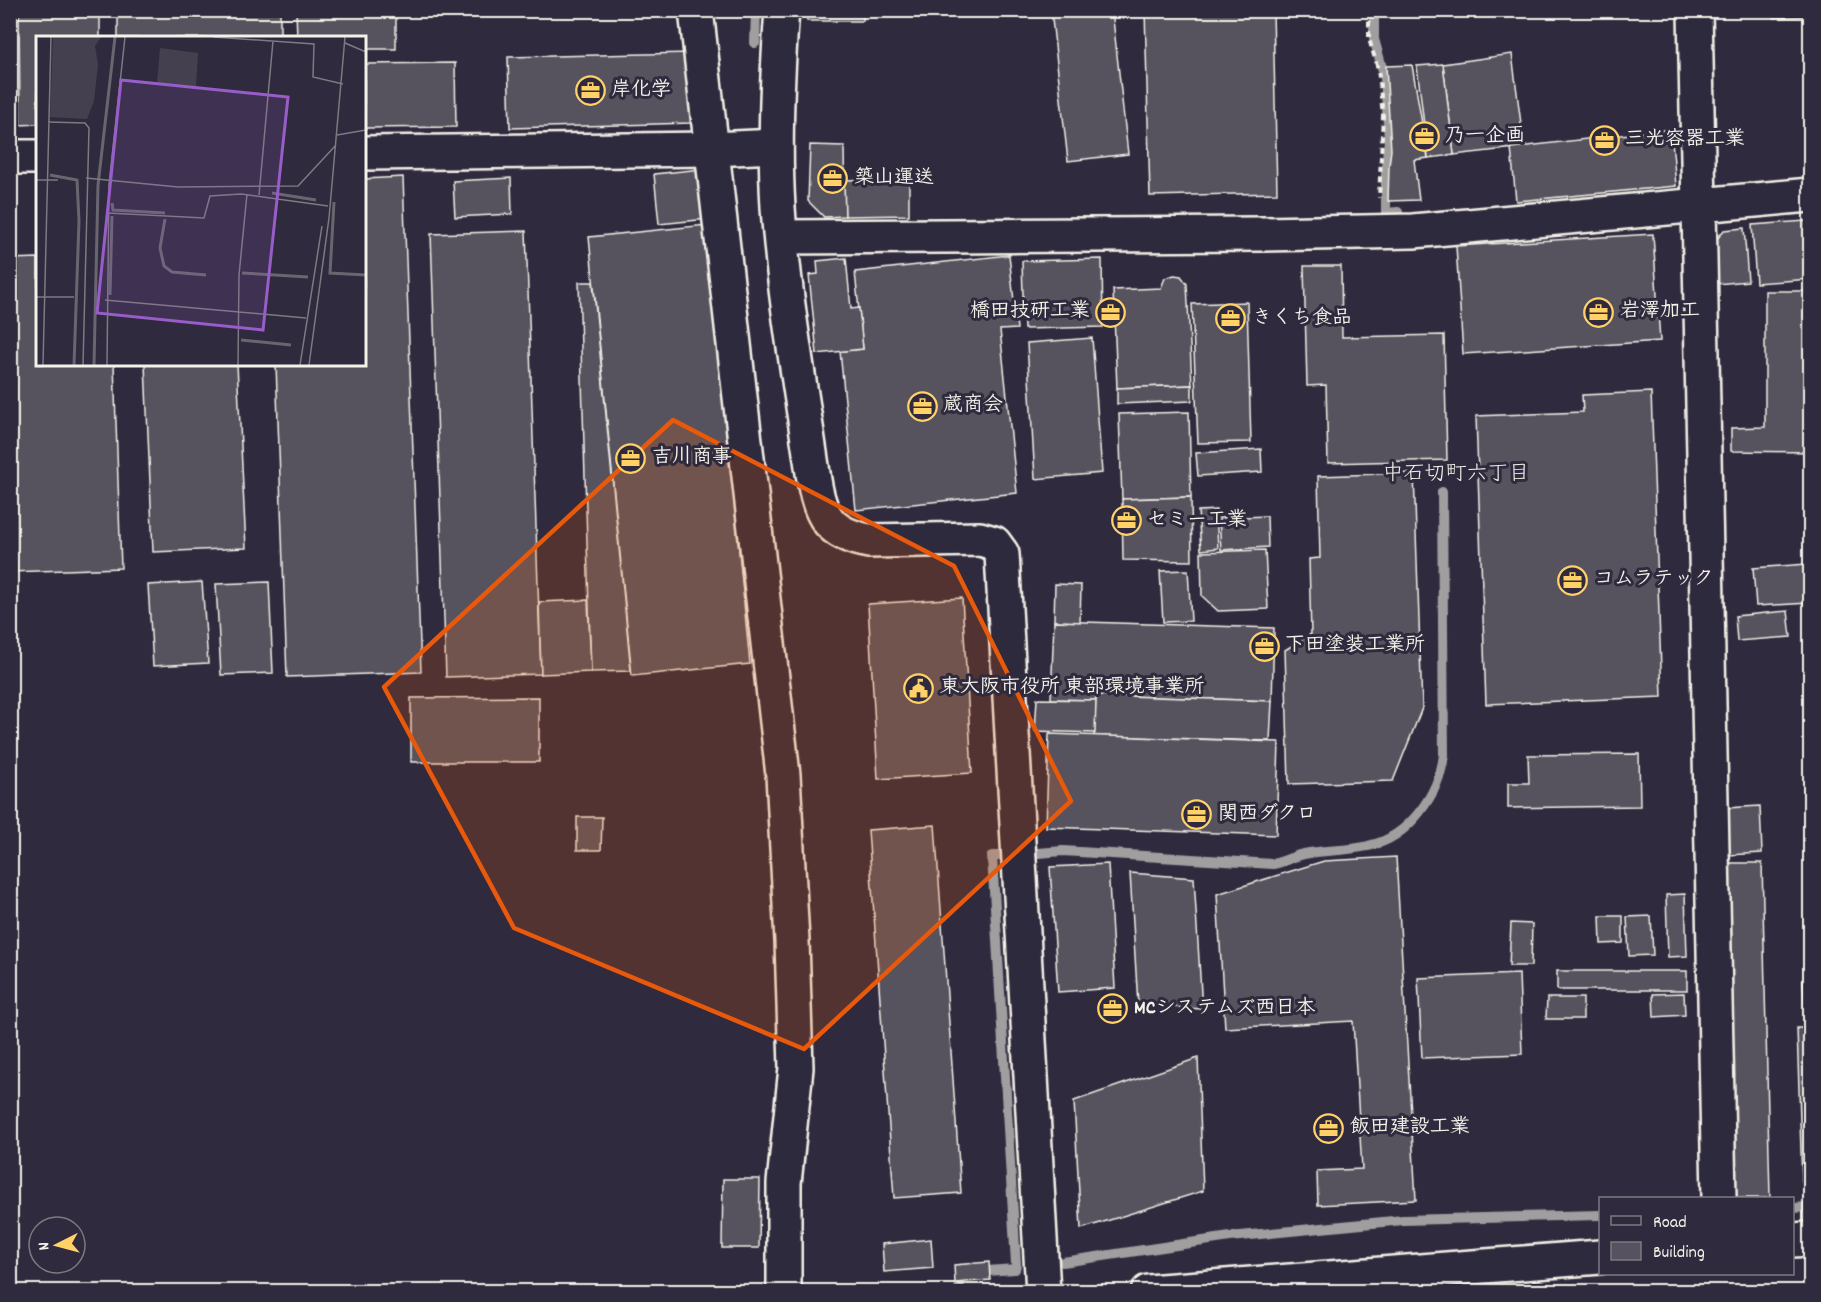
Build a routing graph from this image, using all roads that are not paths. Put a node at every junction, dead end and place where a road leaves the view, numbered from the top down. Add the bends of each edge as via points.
1 (696, 10) edge
2 (782, 10) edge
3 (1695, 10) edge
4 (776, 146) junction
5 (712, 149) junction
6 (366, 153) edge
7 (10, 157) edge
8 (36, 157) edge
9 (1810, 195) edge
10 (1699, 205) junction
11 (781, 237) junction
12 (1719, 1197) edge
13 (1810, 1239) edge
14 (1794, 1240) edge
15 (1599, 1257) edge
16 (784, 1292) edge
17 (1043, 1292) edge
18 (1148, 1292) edge

1 - 5 street
2 - 4 street
3 - 10 street
4 - 5 street
4 - 11 street
5 - 6 street
5 - 16 street via 783,775 796,1068 784,1183
7 - 8 street
9 - 10 street
10 - 11 street via 1380,232
10 - 12 street
11 - 17 street via 814,480 825,519 842,533 857,538 980,539 994,543 1002,554
13 - 14 street
15 - 18 street

